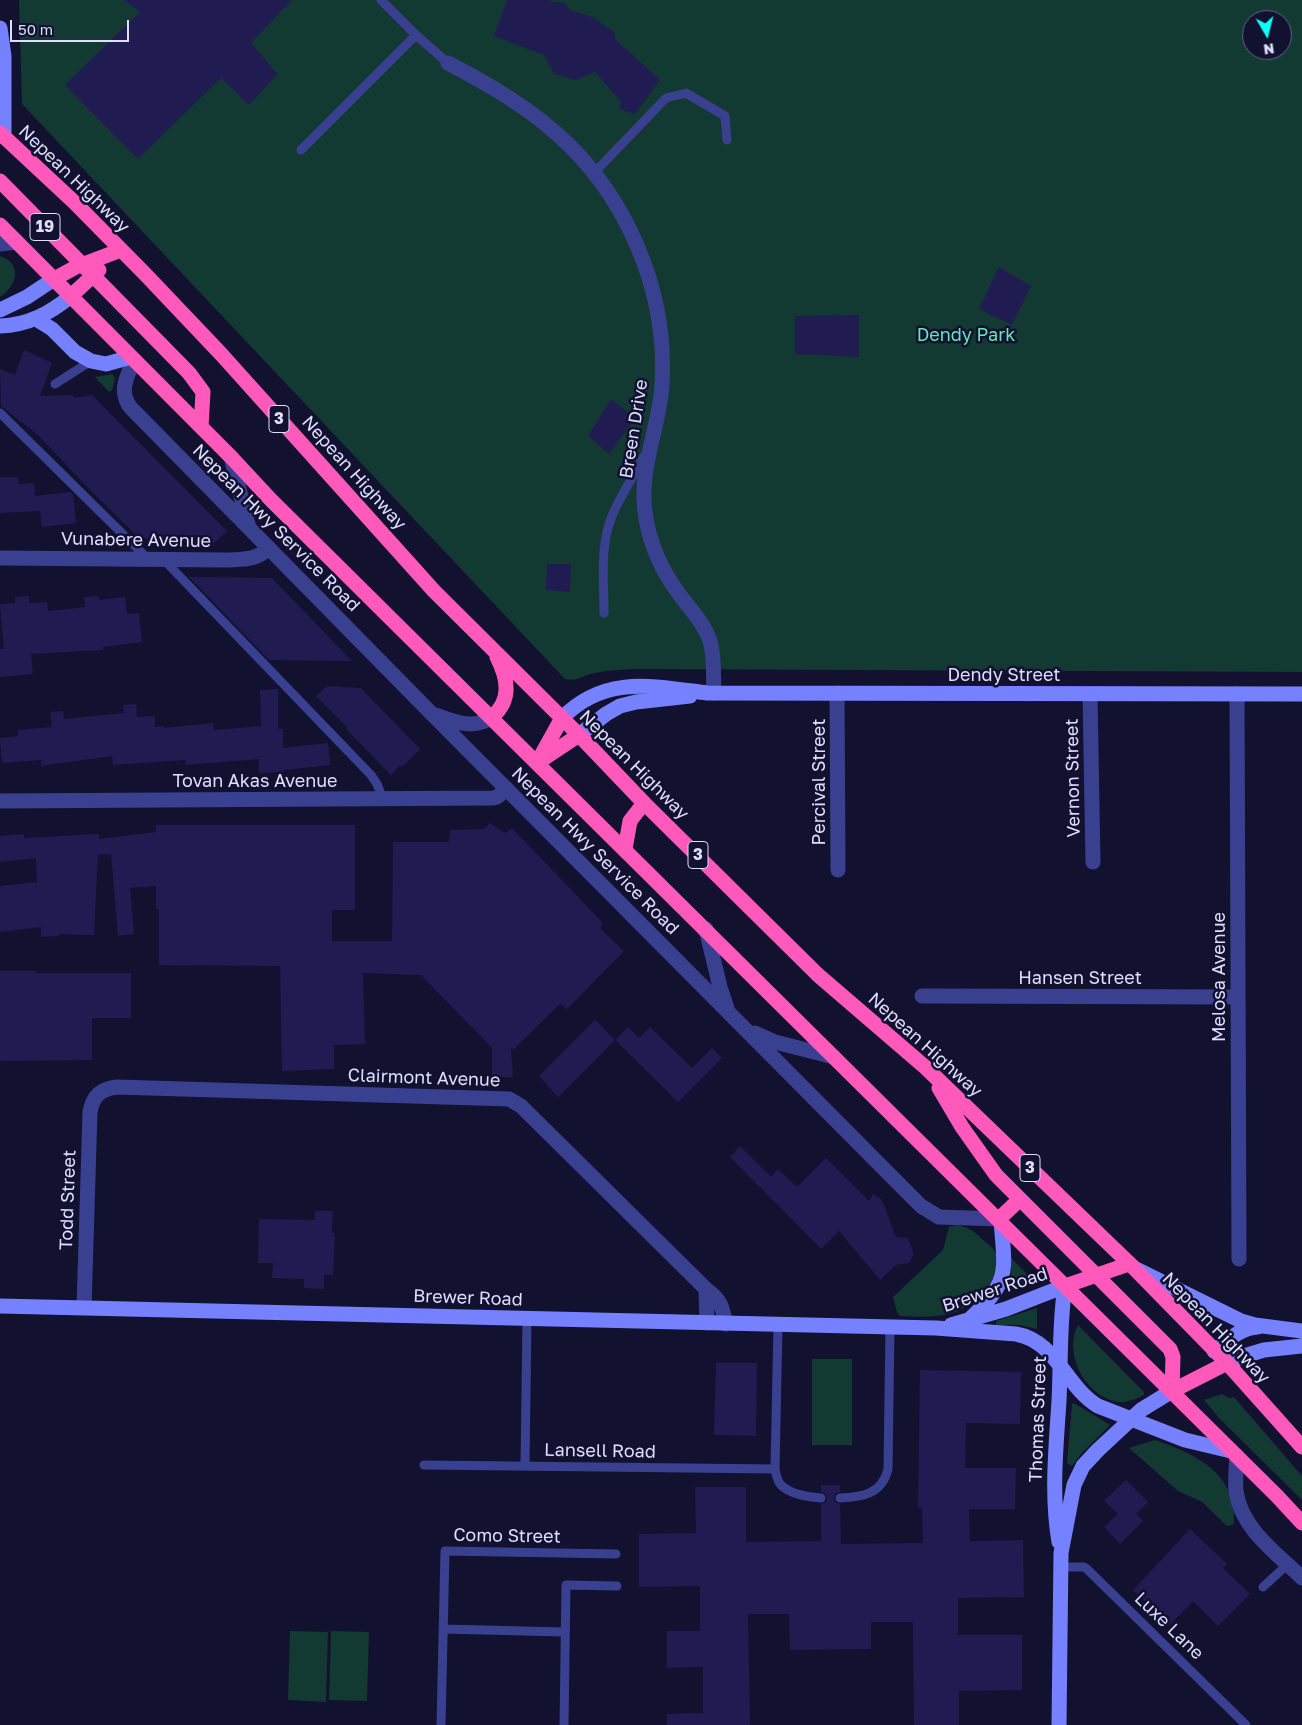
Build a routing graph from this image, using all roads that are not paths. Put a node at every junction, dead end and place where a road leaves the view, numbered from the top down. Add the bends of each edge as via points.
1 (382, 0) edge
2 (0, 28) edge
3 (416, 36) junction
4 (448, 63) joint
5 (2, 135) edge
6 (727, 140) dead end
7 (302, 150) dead end
8 (594, 173) junction
9 (0, 181) edge
10 (0, 225) edge
11 (17, 242) junction
12 (0, 244) edge
13 (121, 250) junction
14 (87, 270) junction
15 (54, 280) junction
16 (71, 296) junction
17 (0, 310) edge
18 (36, 319) junction
19 (0, 326) edge
20 (133, 358) junction
21 (91, 361) junction
22 (55, 384) dead end
23 (0, 412) edge
24 (201, 427) junction
25 (650, 442) junction
26 (231, 457) junction
27 (250, 530) junction
28 (269, 548) junction
29 (0, 558) edge
30 (148, 560) junction
31 (164, 560) junction
32 (604, 613) dead end
33 (492, 649) junction
34 (710, 693) junction
35 (837, 693) junction
36 (1090, 694) junction
37 (1237, 694) junction
38 (1302, 694) edge
39 (430, 712) junction
40 (492, 717) junction
41 (562, 718) junction
42 (578, 735) junction
43 (538, 762) junction
44 (507, 789) junction
45 (383, 799) junction
46 (0, 801) edge
47 (644, 803) junction
48 (625, 849) junction
49 (1093, 862) dead end
50 (838, 870) dead end
51 (706, 930) junction
52 (922, 996) dead end
53 (1237, 997) junction
54 (732, 1016) junction
55 (745, 1028) junction
56 (834, 1057) junction
57 (930, 1072) junction
58 (96, 1096) joint
59 (1020, 1199) junction
60 (1000, 1220) junction
61 (1240, 1259) dead end
62 (1131, 1266) junction
63 (1098, 1275) junction
64 (1065, 1286) junction
65 (706, 1289) junction
66 (0, 1306) edge
67 (84, 1307) junction
68 (527, 1319) junction
69 (968, 1320) junction
70 (707, 1324) junction
71 (726, 1324) junction
72 (778, 1325) junction
73 (890, 1327) junction
74 (936, 1328) junction
75 (1272, 1328) junction
76 (1302, 1331) edge
77 (1302, 1346) edge
78 (1214, 1351) junction
79 (1227, 1364) junction
80 (1060, 1365) junction
81 (1172, 1391) junction
82 (1130, 1420) junction
83 (1302, 1447) edge
84 (1234, 1454) junction
85 (424, 1465) dead end
86 (525, 1466) junction
87 (775, 1469) junction
88 (821, 1498) dead end
89 (840, 1498) dead end
90 (1302, 1523) edge
91 (616, 1554) dead end
92 (1061, 1560) junction
93 (1288, 1564) junction
94 (1302, 1578) edge
95 (617, 1586) dead end
96 (1263, 1587) dead end
97 (443, 1629) junction
98 (564, 1632) junction
99 (441, 1725) edge
100 (564, 1725) edge
101 (1059, 1725) edge
102 (1246, 1725) edge

1 - 3 lane
2 - 5 street via 4,56
3 - 4 lane
3 - 7 lane
4 - 8 street, Breen Drive via 498,89 532,114 556,133
5 - 13 highway, Nepean Highway / 3
6 - 8 lane via 725,116 686,93 666,98
8 - 25 street, Breen Drive via 611,196 640,251 657,310 662,385
9 - 14 highway, 19
10 - 11 highway
11 - 12 street
11 - 15 highway
13 - 14 highway
13 - 33 highway, Nepean Highway / 3 via 221,354 434,591
14 - 15 highway
14 - 16 highway
14 - 24 highway, 19 via 203,392
15 - 16 highway
15 - 17 street
16 - 18 street
16 - 20 highway
18 - 19 street
18 - 21 street via 52,329 75,352
20 - 21 street via 106,364
20 - 24 highway
20 - 27 street, Nepean Hwy Service Road via 124,386 128,404
21 - 22 lane
23 - 30 lane
24 - 26 highway
25 - 32 lane via 616,506 607,532
25 - 34 street, Breen Drive via 644,476 645,517 664,571 710,642 713,660
26 - 27 street
26 - 40 highway
27 - 28 street, Nepean Hwy Service Road
28 - 31 street, Vunabere Avenue via 260,556 249,559
28 - 39 street, Nepean Hwy Service Road
29 - 30 street, Vunabere Avenue
30 - 31 street, Vunabere Avenue
31 - 45 lane via 371,776
33 - 40 highway via 503,669 506,689 502,706
33 - 41 highway, Nepean Highway / 3
34 - 35 street, Dendy Street
34 - 41 street, Dendy Street via 655,687 619,688 586,698
34 - 42 street, Dendy Street via 620,706
35 - 36 street, Dendy Street
35 - 50 street, Percival Street
36 - 37 street, Dendy Street
36 - 49 street, Vernon Street
37 - 38 street, Dendy Street
37 - 53 street, Melosa Avenue
39 - 40 street, Nepean Hwy Service Road via 464,724 482,723
39 - 44 street, Nepean Hwy Service Road
40 - 43 highway
41 - 42 highway, Nepean Highway / 3
41 - 43 highway
42 - 43 highway
42 - 47 highway, Nepean Highway / 3
43 - 48 highway
44 - 45 street, Tovan Akas Avenue via 493,798
44 - 54 street, Nepean Hwy Service Road
45 - 46 street, Tovan Akas Avenue
47 - 48 highway via 630,821
47 - 57 highway, Nepean Highway / 3 via 818,975
48 - 51 highway
51 - 54 street, Nepean Hwy Service Road via 720,987
51 - 56 highway
52 - 53 street, Hansen Street
53 - 61 street, Melosa Avenue
54 - 55 street, Nepean Hwy Service Road
55 - 56 street, Nepean Hwy Service Road via 774,1042
55 - 60 street, Nepean Hwy Service Road via 930,1212 943,1218
56 - 60 highway
57 - 59 highway via 984,1159
57 - 62 highway, Nepean Highway / 3
58 - 65 street, Clairmont Avenue via 107,1088 117,1087 509,1099 521,1106
58 - 67 street, Todd Street via 90,1112
59 - 60 highway
59 - 63 highway
60 - 64 highway
60 - 69 street via 1004,1262 1001,1279 990,1298
62 - 63 highway
62 - 75 street via 1241,1321
62 - 78 highway, Nepean Highway / 3
63 - 64 highway
63 - 81 highway via 1171,1350
64 - 69 street, Brewer Road
64 - 80 street, Thomas Street
64 - 81 highway
65 - 70 street
65 - 71 street, Clairmont Avenue via 718,1298
66 - 67 street, Brewer Road
67 - 68 street, Brewer Road
68 - 70 street, Brewer Road
68 - 86 lane
69 - 74 street, Brewer Road
70 - 71 street, Brewer Road
71 - 72 street, Brewer Road
72 - 73 street, Brewer Road
72 - 87 lane
73 - 74 street, Brewer Road
73 - 89 lane via 888,1469 881,1485 864,1496
74 - 80 street, Brewer Road via 1024,1336 1044,1347
75 - 76 street
75 - 78 street via 1243,1330
77 - 79 street via 1264,1350
78 - 79 highway, Nepean Highway / 3
79 - 81 highway
79 - 83 highway, Nepean Highway / 3
80 - 82 street, Brewer Road via 1090,1401
80 - 92 street, Thomas Street via 1054,1497
81 - 82 street, Thomas Street
81 - 84 highway
82 - 84 street, Brewer Road
82 - 92 street, Thomas Street via 1079,1473
84 - 90 highway
84 - 93 street via 1236,1491 1242,1513 1250,1526
85 - 86 lane, Lansell Road
86 - 87 lane, Lansell Road
87 - 88 lane via 782,1486 808,1497
91 - 97 lane, Como Street via 445,1551
92 - 101 street, Thomas Street
92 - 102 lane, Luxe Lane via 1087,1569
93 - 94 street
93 - 96 lane
95 - 98 lane via 566,1585
97 - 98 lane
97 - 99 lane, Como Street
98 - 100 lane

